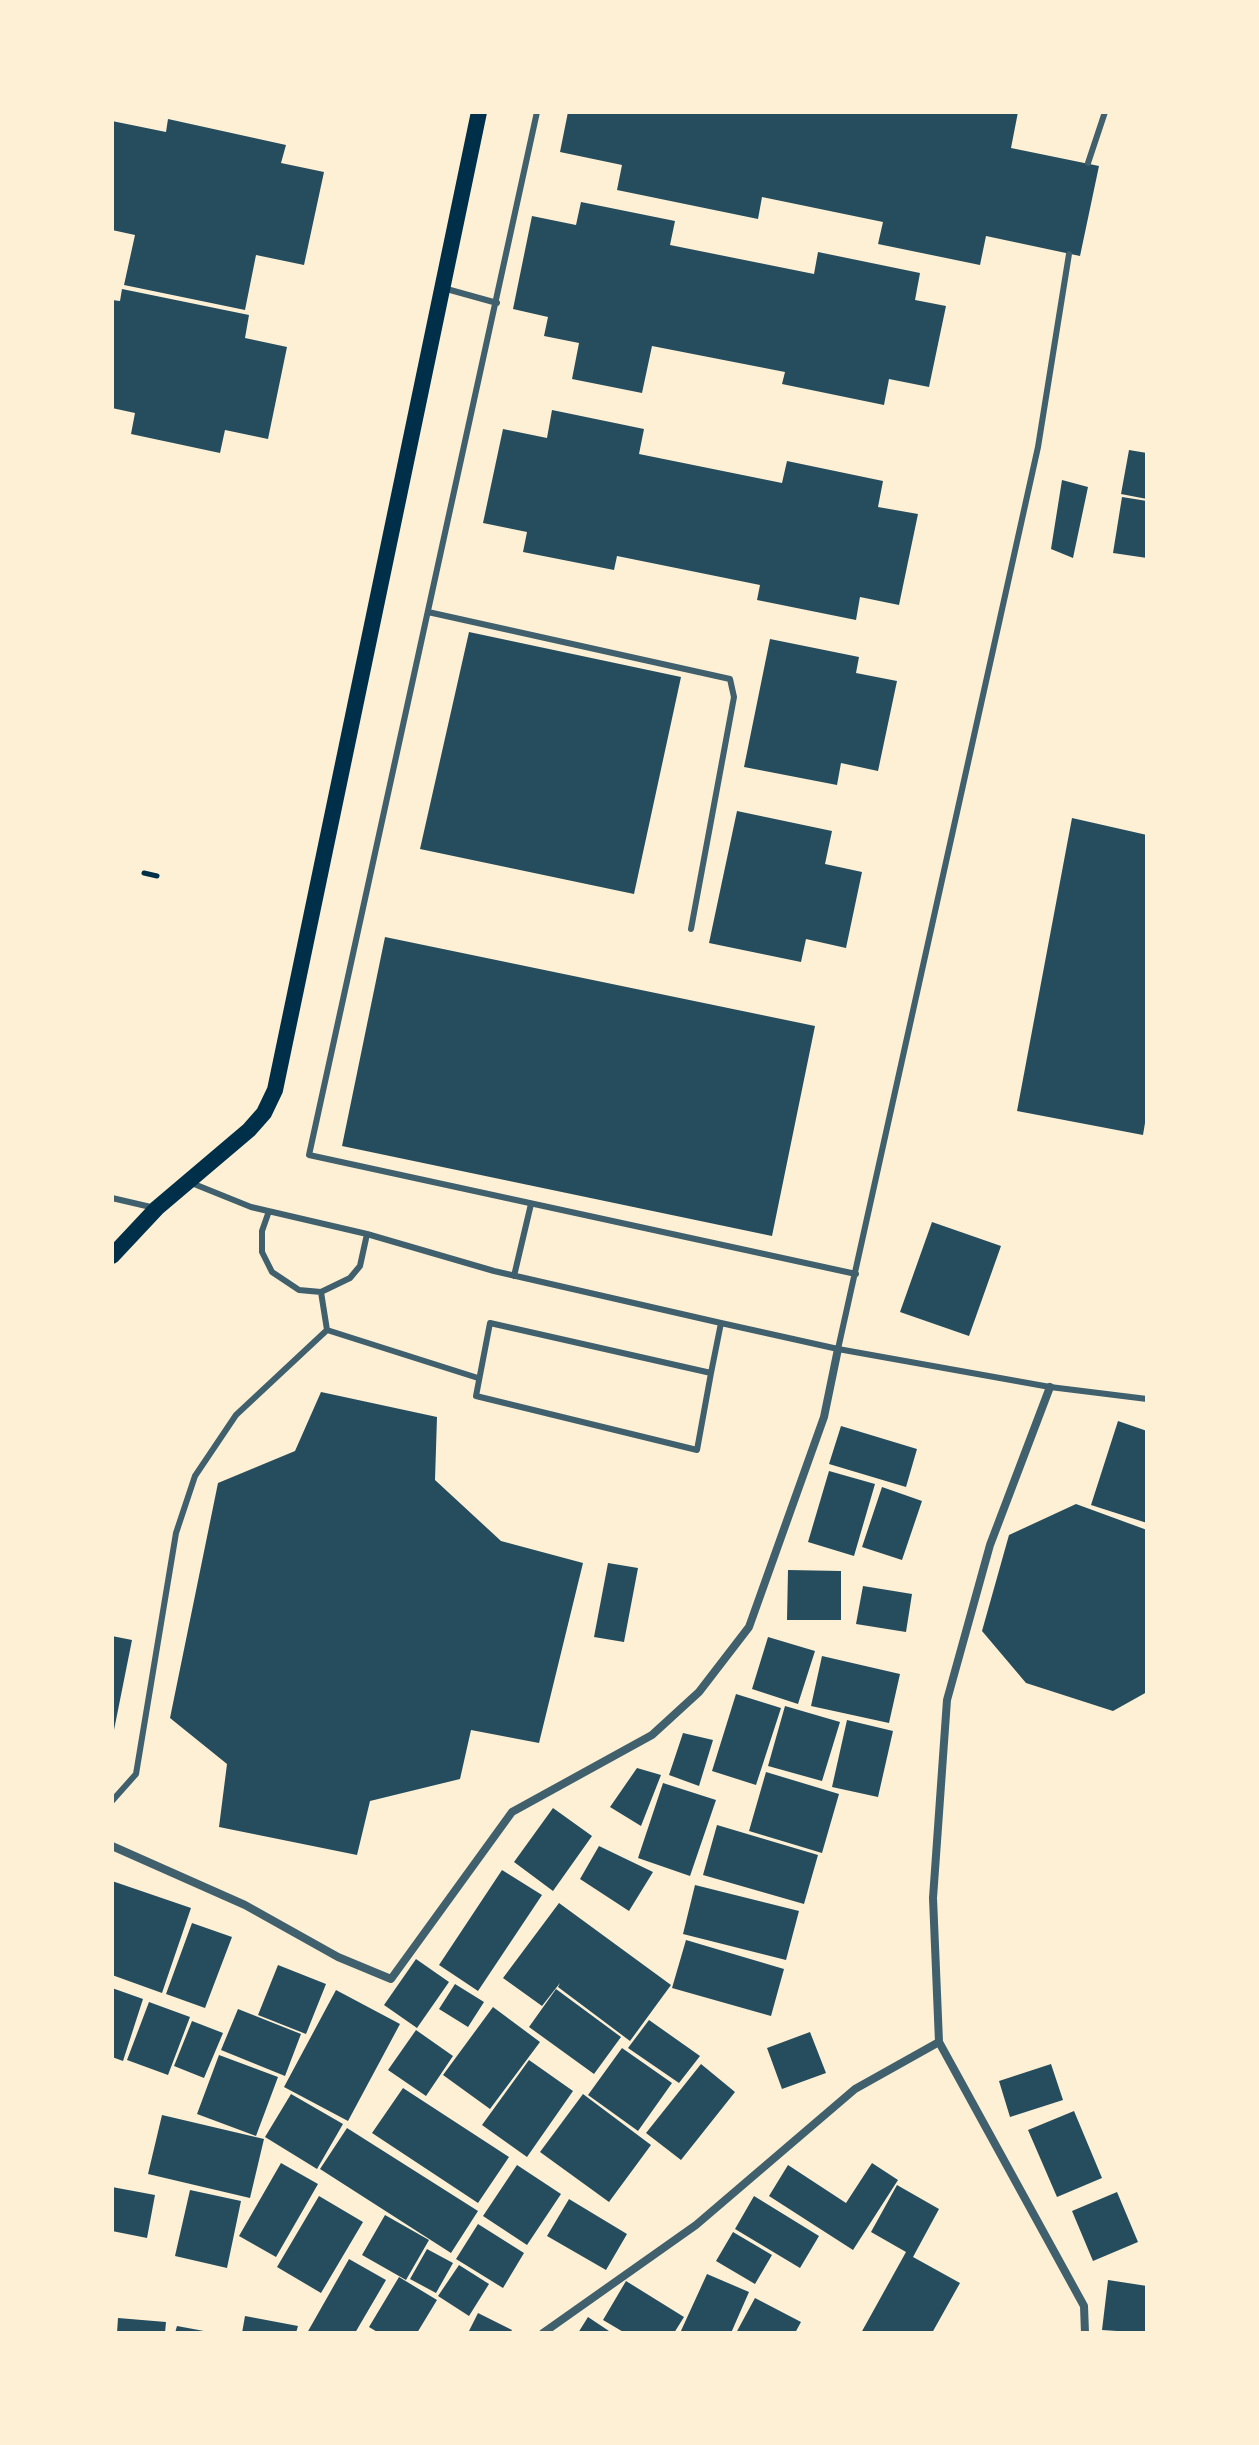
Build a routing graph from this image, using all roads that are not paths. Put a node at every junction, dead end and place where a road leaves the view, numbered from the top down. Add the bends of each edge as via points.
1 (479, 112) edge
2 (537, 112) edge
3 (1105, 112) edge
4 (1088, 163) dead end
5 (1069, 254) dead end
6 (441, 287) junction
7 (497, 303) junction
8 (428, 612) junction
9 (691, 929) dead end
10 (188, 1182) junction
11 (112, 1198) edge
12 (531, 1204) junction
13 (157, 1208) junction
14 (269, 1211) junction
15 (367, 1234) junction
16 (112, 1256) edge
17 (856, 1274) junction
18 (514, 1276) junction
19 (321, 1292) junction
20 (721, 1323) junction
21 (327, 1330) junction
22 (838, 1349) junction
23 (711, 1373) junction
24 (478, 1378) junction
25 (1050, 1387) junction
26 (1147, 1399) edge
27 (112, 1801) edge
28 (112, 1846) edge
29 (939, 2042) junction
30 (543, 2333) edge
31 (1085, 2333) edge

1 - 6 main road
2 - 7 lane
3 - 4 lane
5 - 17 lane via 1038,447
6 - 7 lane
6 - 10 main road via 275,1090 249,1130
7 - 8 lane
8 - 9 lane via 730,679 734,697
8 - 12 lane via 309,1155
10 - 13 main road
10 - 14 lane
11 - 13 lane
12 - 17 lane
12 - 18 lane
13 - 16 main road
14 - 15 lane
14 - 19 lane via 261,1242 272,1272 289,1286
15 - 18 lane
15 - 19 lane via 360,1266 350,1278
17 - 22 lane
18 - 20 lane
19 - 21 lane
20 - 22 lane
20 - 23 lane
21 - 24 lane
21 - 27 lane via 236,1415 195,1476 176,1533 136,1774
22 - 25 lane
22 - 28 street via 824,1417 749,1627 699,1692 652,1735 512,1812 391,1979
23 - 24 lane via 491,1322
23 - 24 lane via 697,1450 477,1397
25 - 26 lane
25 - 29 street via 990,1545 947,1700 933,1898
29 - 30 street via 855,2089 696,2225
29 - 31 street via 1084,2306

